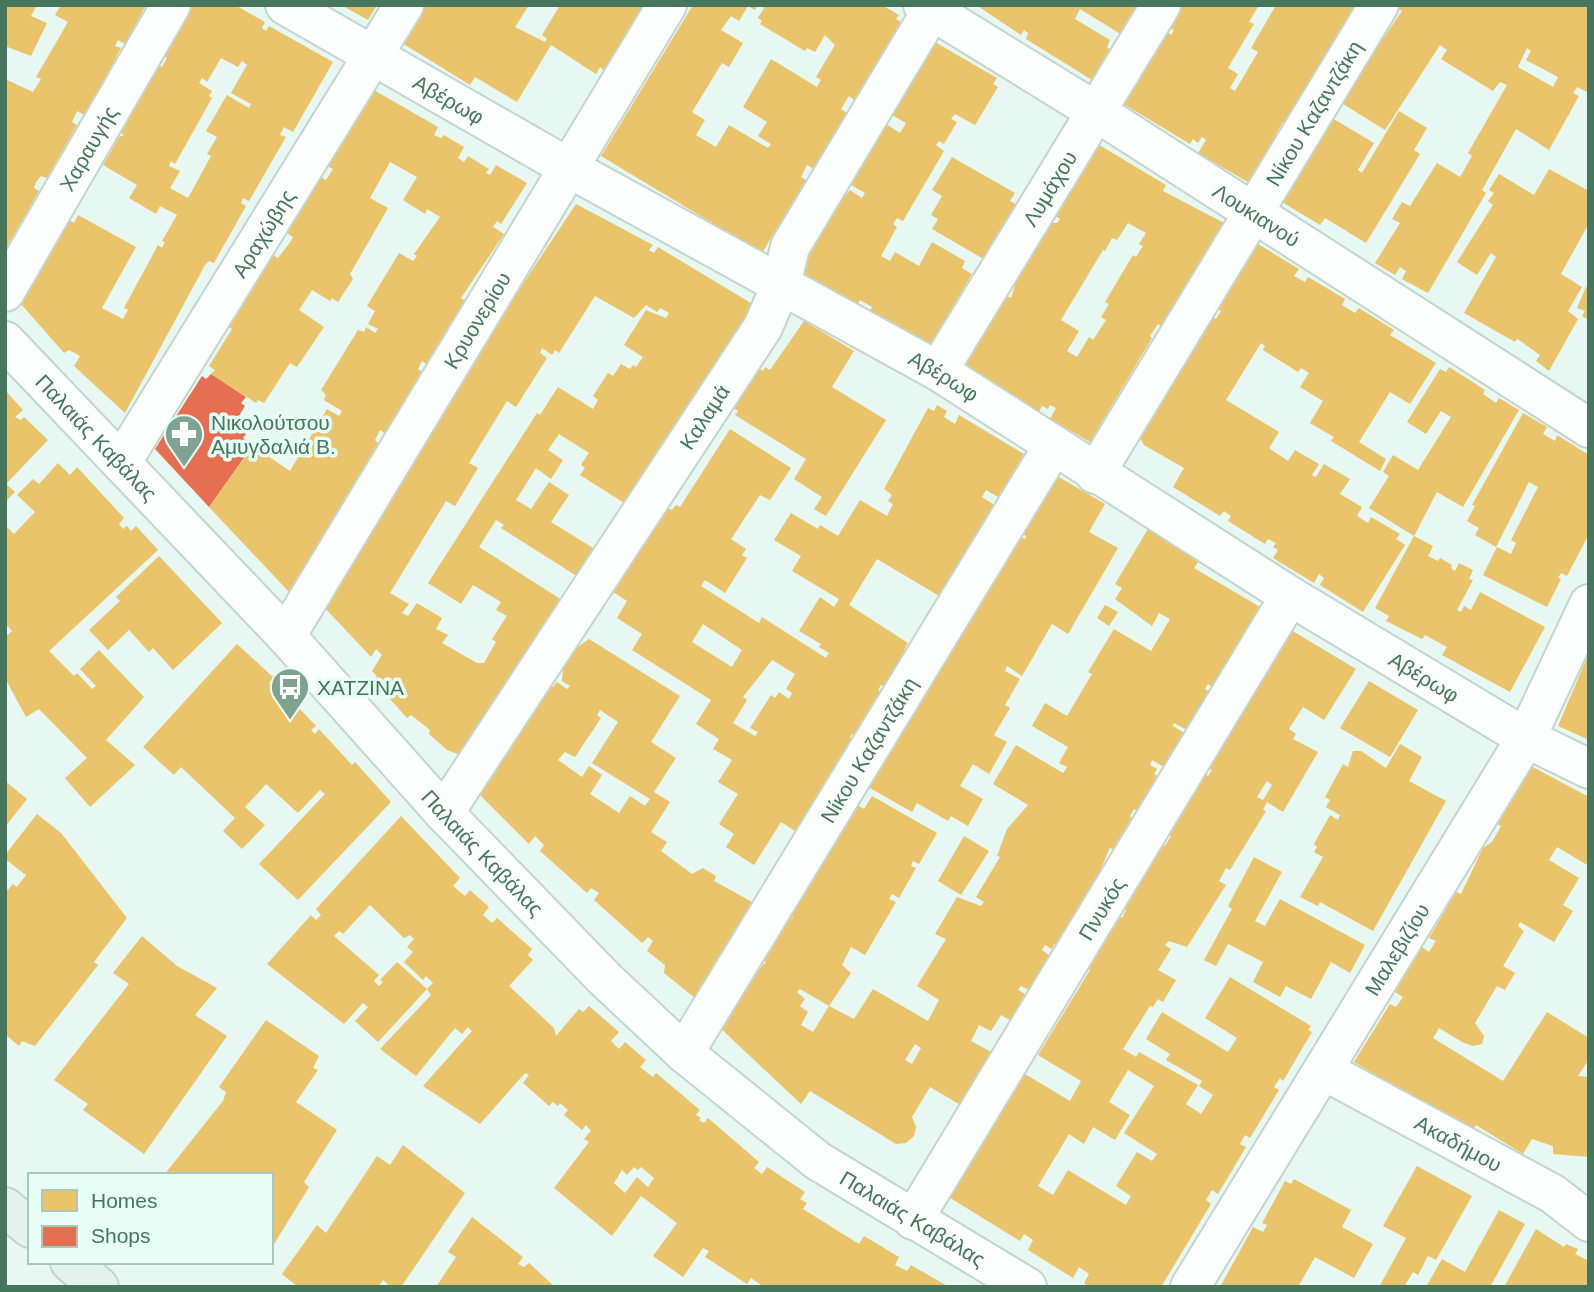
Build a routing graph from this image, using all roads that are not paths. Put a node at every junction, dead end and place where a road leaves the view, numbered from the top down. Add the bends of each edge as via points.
1 (171, 5) edge
2 (285, 5) edge
3 (404, 5) edge
4 (667, 5) edge
5 (1161, 5) edge
6 (1379, 5) edge
7 (930, 7) edge
8 (374, 55) junction
9 (1095, 111) junction
10 (569, 168) junction
11 (1252, 211) junction
12 (781, 285) junction
13 (5, 292) edge
14 (5, 341) edge
15 (938, 371) junction
16 (1589, 428) edge
17 (1054, 445) junction
18 (121, 463) junction
19 (1095, 474) junction
20 (1290, 596) junction
21 (1589, 604) edge
22 (286, 636) junction
23 (1526, 738) junction
24 (1589, 769) edge
25 (444, 813) junction
26 (684, 1053) junction
27 (1323, 1070) junction
28 (1571, 1194) edge
29 (5, 1208) edge
30 (913, 1220) junction
31 (1589, 1222) edge
32 (28, 1226) edge
33 (72, 1264) edge
34 (99, 1287) edge
35 (1027, 1287) edge
36 (1190, 1287) edge

1 - 13 street, Χαραυγής
2 - 8 street, Αβέρωφ
3 - 8 street, Αραχώβης
4 - 10 street, Κρυονερίου
5 - 9 street, Λυμάχου
6 - 11 street, Νίκου Καζαντζάκη
7 - 9 street, Λουκιανού
7 - 12 street, Καλαμά via 790,247
8 - 10 street, Αβέρωφ
8 - 18 street, Αραχώβης
9 - 11 street, Λουκιανού
9 - 15 street, Λυμάχου
10 - 12 street, Αβέρωφ
10 - 22 street, Κρυονερίου
11 - 16 street, Λουκιανού
11 - 19 street, Νίκου Καζαντζάκη
12 - 15 street, Αβέρωφ
12 - 25 street, Καλαμά via 763,327
14 - 18 street, Παλαιάς Καβάλας
15 - 17 street, Αβέρωφ
17 - 19 street, Αβέρωφ
17 - 26 street, Νίκου Καζαντζάκη
18 - 22 street, Παλαιάς Καβάλας
19 - 20 street, Αβέρωφ
20 - 23 street, Αβέρωφ
20 - 30 street, Πνυκός
21 - 23 street, Μαλεβιζίου
22 - 25 street, Παλαιάς Καβάλας
23 - 24 street, Αβέρωφ
23 - 27 street, Μαλεβιζίου
25 - 26 street, Παλαιάς Καβάλας via 605,979
26 - 30 street, Παλαιάς Καβάλας via 818,1161
27 - 28 street, Ακαδήμου
27 - 36 street, Μαλεβιζίου
28 - 31 street, Ακαδήμου
29 - 32 highway
30 - 35 street, Παλαιάς Καβάλας
33 - 34 highway

